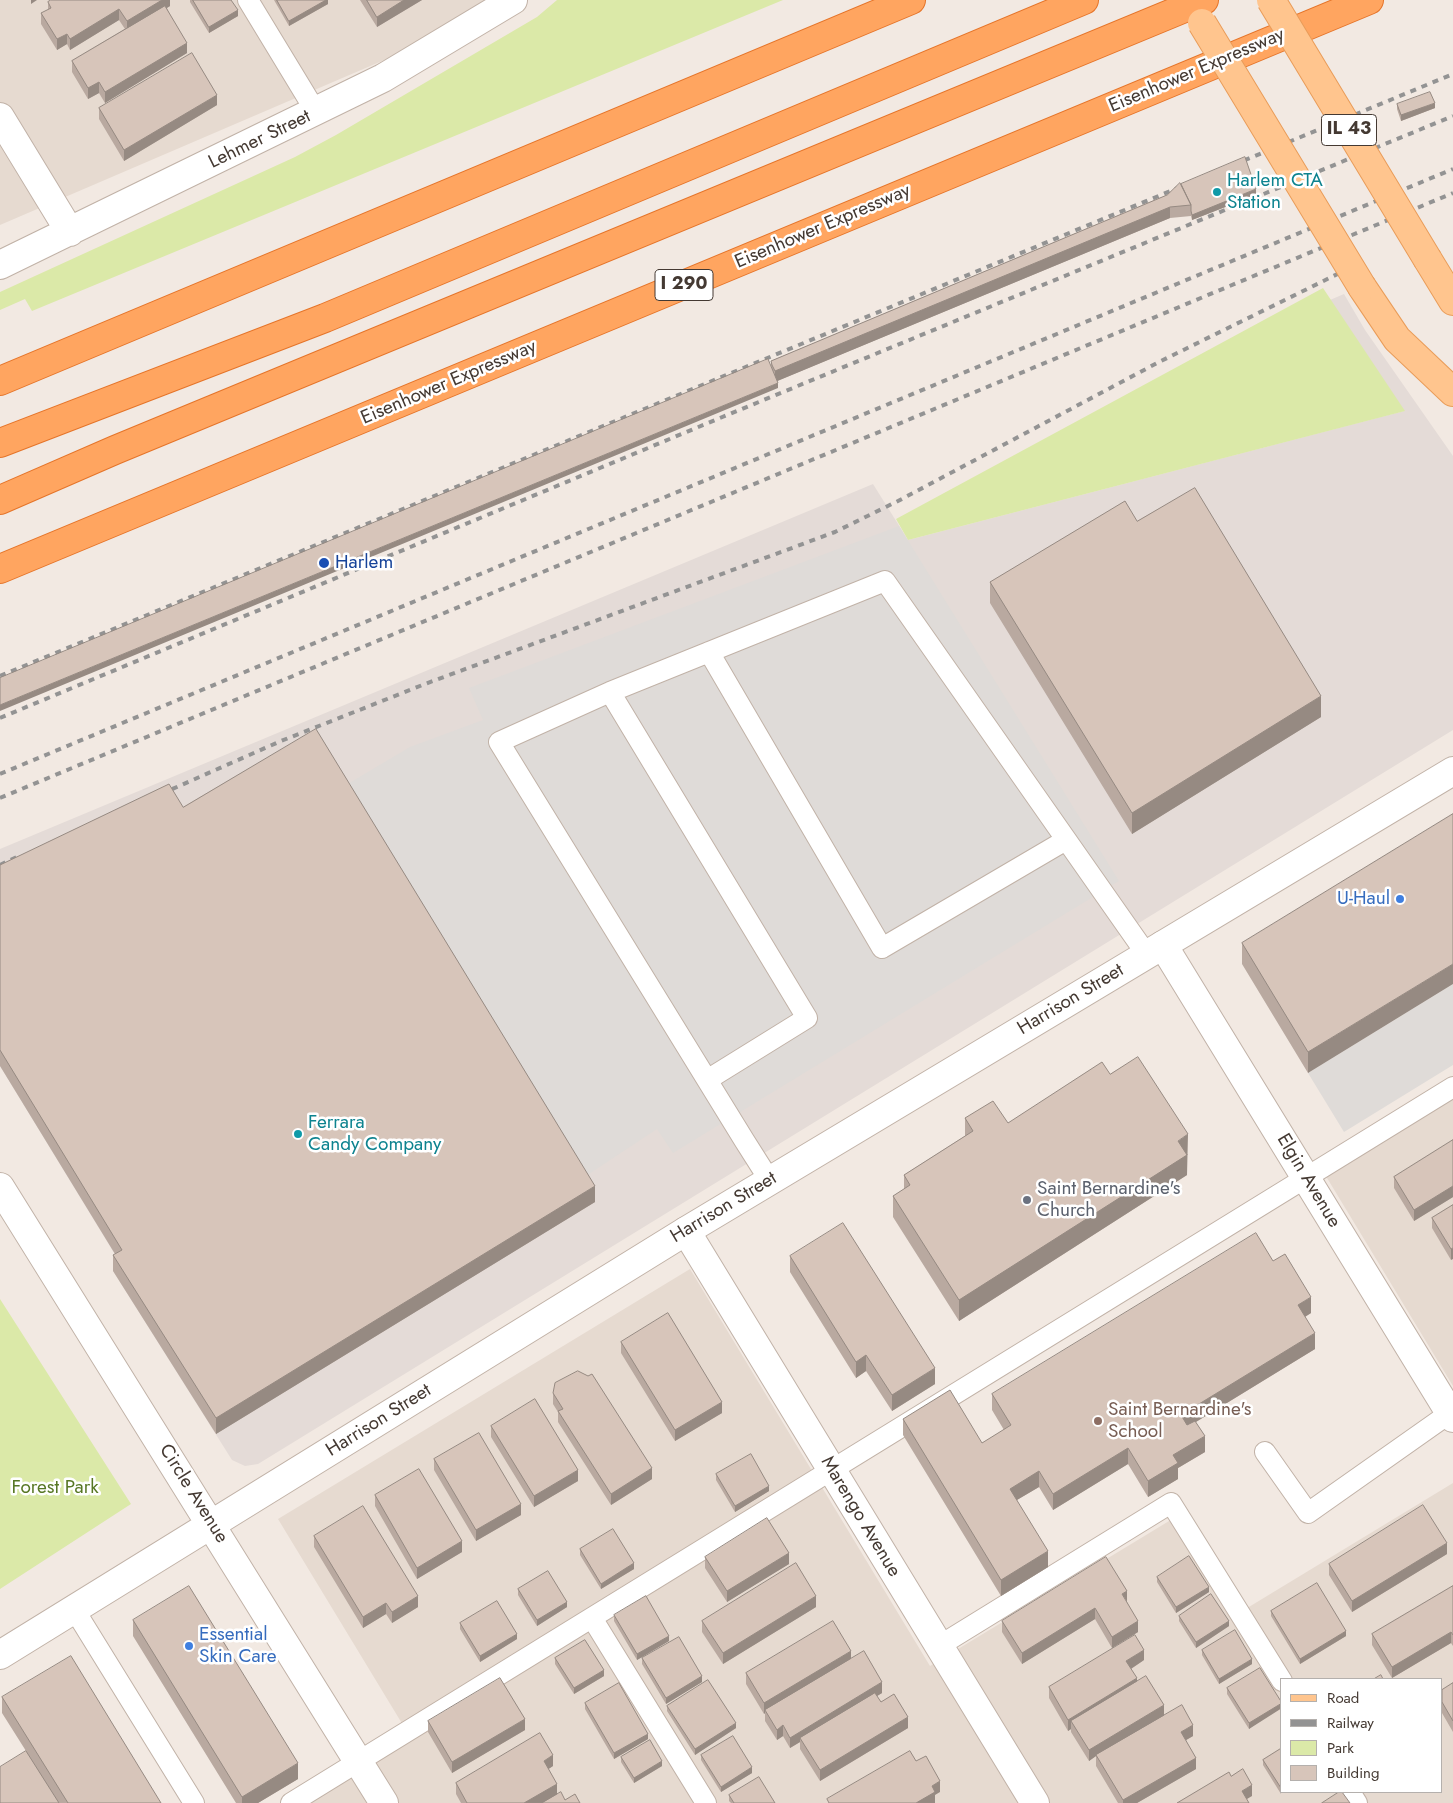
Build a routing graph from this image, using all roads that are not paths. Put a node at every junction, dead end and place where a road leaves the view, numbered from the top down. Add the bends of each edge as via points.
1 (248, 0) edge
2 (513, 0) edge
3 (911, 0) edge
4 (1084, 0) edge
5 (1271, 0) edge
6 (1369, 0) edge
7 (1197, 7) edge
8 (316, 112) junction
9 (0, 117) edge
10 (70, 232) junction
11 (0, 266) edge
12 (1453, 301) edge
13 (0, 381) edge
14 (1453, 392) edge
15 (0, 442) edge
16 (0, 500) edge
17 (0, 569) edge
18 (709, 652) junction
19 (610, 692) junction
20 (1453, 771) edge
21 (1066, 840) junction
22 (1155, 950) junction
23 (707, 1080) junction
24 (1453, 1087) edge
25 (1306, 1178) junction
26 (770, 1181) junction
27 (0, 1187) edge
28 (686, 1231) junction
29 (1451, 1416) edge
30 (1265, 1452) dead end
31 (832, 1470) junction
32 (212, 1525) junction
33 (74, 1609) junction
34 (592, 1618) junction
35 (939, 1646) junction
36 (0, 1655) edge
37 (1280, 1678) edge
38 (359, 1762) junction
39 (194, 1803) edge
40 (291, 1803) edge
41 (384, 1803) edge
42 (706, 1803) edge
43 (1035, 1803) edge

1 - 8 lane
2 - 8 street, Lehmer Street via 383,78
3 - 13 highway
4 - 15 highway via 325,318
5 - 12 main road, IL 43, bridge
6 - 17 highway, Eisenhower Expressway / I 290
7 - 14 main road, bridge via 1362,287 1397,339
7 - 16 highway via 124,446
8 - 10 street, Lehmer Street
9 - 10 street
10 - 11 street, Lehmer Street
18 - 19 lane
18 - 21 lane via 885,581
18 - 21 lane via 882,948
19 - 23 lane via 808,1018
19 - 23 lane via 499,742
20 - 22 street, Harrison Street
21 - 22 lane
22 - 25 street, Elgin Avenue
22 - 26 street, Harrison Street
23 - 26 lane
24 - 25 lane
25 - 29 street, Elgin Avenue
25 - 31 lane
26 - 28 street, Harrison Street
27 - 32 street, Circle Avenue
28 - 31 street, Marengo Avenue
28 - 32 street, Harrison Street
29 - 30 lane via 1308,1513
31 - 34 lane
31 - 35 street, Marengo Avenue
32 - 33 street, Harrison Street
32 - 38 street, Circle Avenue
33 - 36 street, Harrison Street
33 - 39 lane
34 - 38 lane
34 - 42 lane
35 - 37 lane via 1171,1503
35 - 43 street, Marengo Avenue
38 - 40 lane
38 - 41 street, Circle Avenue

